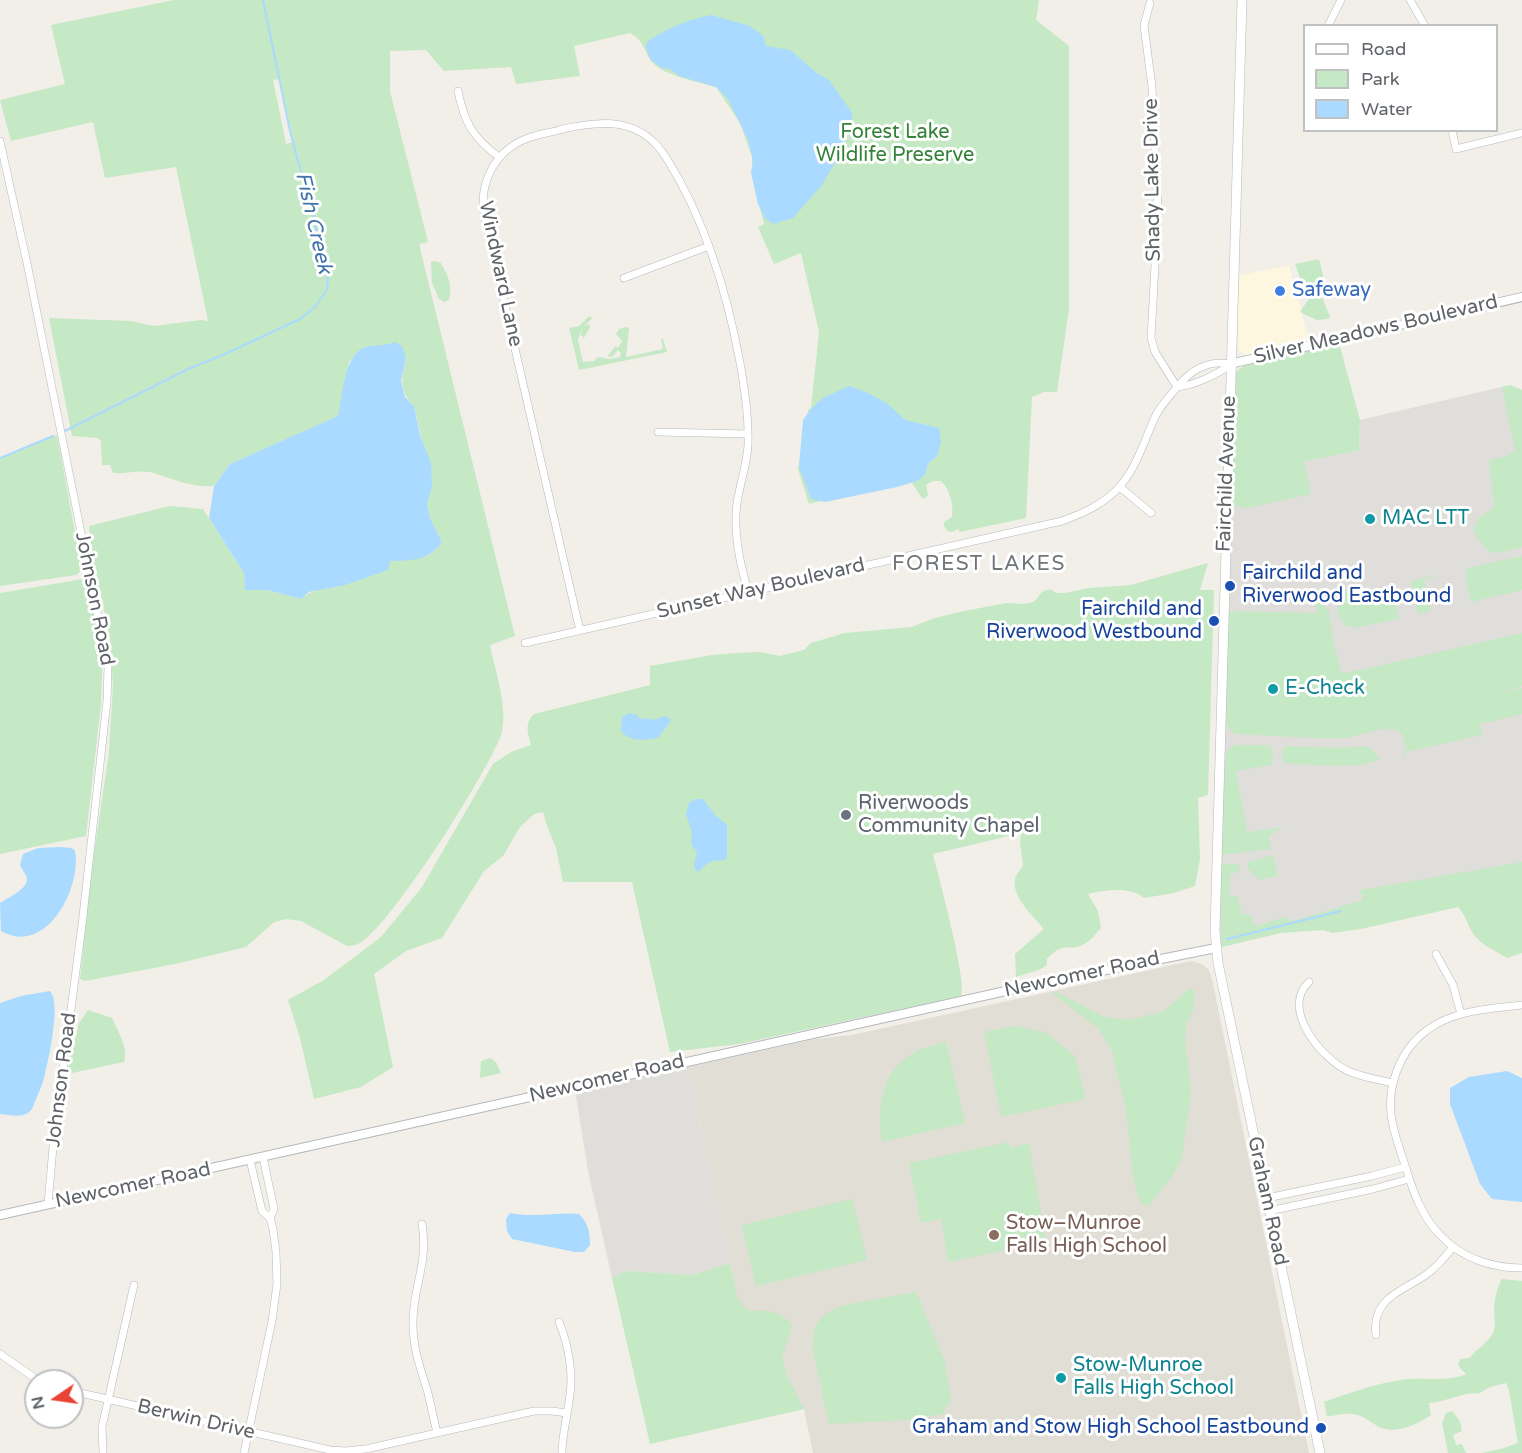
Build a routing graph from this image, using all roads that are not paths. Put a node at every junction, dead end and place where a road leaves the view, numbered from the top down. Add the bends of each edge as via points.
1 (1242, 0) edge
2 (1341, 0) edge
3 (1410, 0) edge
4 (1150, 3) dead end
5 (1329, 24) edge
6 (1424, 24) edge
7 (458, 91) dead end
8 (1452, 132) edge
9 (1522, 133) edge
10 (0, 141) edge
11 (499, 158) junction
12 (709, 246) junction
13 (624, 278) dead end
14 (1522, 297) edge
15 (1230, 364) junction
16 (1177, 387) junction
17 (658, 432) dead end
18 (748, 434) junction
19 (1120, 487) junction
20 (1151, 513) dead end
21 (748, 592) junction
22 (580, 631) junction
23 (525, 643) dead end
24 (1216, 948) junction
25 (1436, 954) dead end
26 (1309, 982) dead end
27 (1522, 1005) edge
28 (1461, 1014) junction
29 (1393, 1083) junction
30 (263, 1157) junction
31 (250, 1160) junction
32 (1405, 1167) junction
33 (1409, 1179) junction
34 (1356, 1180) junction
35 (1313, 1189) junction
36 (1359, 1192) junction
37 (1266, 1198) junction
38 (1316, 1201) junction
39 (48, 1204) junction
40 (1269, 1211) junction
41 (0, 1215) edge
42 (270, 1218) junction
43 (422, 1224) dead end
44 (1453, 1246) junction
45 (1522, 1269) edge
46 (134, 1285) dead end
47 (559, 1323) dead end
48 (1376, 1335) dead end
49 (0, 1354) edge
50 (24, 1371) edge
51 (84, 1394) edge
52 (108, 1400) junction
53 (567, 1413) junction
54 (248, 1431) junction
55 (437, 1433) junction
56 (103, 1453) edge
57 (244, 1453) edge
58 (562, 1453) edge
59 (1320, 1453) edge

1 - 15 main road, Fairchild Avenue
2 - 5 street
3 - 6 street
4 - 16 street, Shady Lake Drive via 1144,25 1152,87 1158,210 1151,338 1155,352
7 - 11 street via 470,129
8 - 9 street via 1456,149
10 - 39 street, Johnson Road via 108,667 105,721
11 - 12 street, Windward Lane via 529,138 588,123 619,124 634,130 653,141 668,159
11 - 22 street, Windward Lane via 484,187 484,214
12 - 13 street
12 - 18 street, Windward Lane via 734,332
14 - 15 street, Silver Meadows Boulevard
15 - 16 street via 1221,374
15 - 24 main road, Fairchild Avenue
16 - 19 street, Sunset Way Boulevard via 1163,404
17 - 18 street
18 - 21 street, Windward Lane via 736,527
19 - 20 street
19 - 21 street, Sunset Way Boulevard via 1092,508 1062,522
21 - 22 street, Sunset Way Boulevard
22 - 23 street, Sunset Way Boulevard
24 - 30 street, Newcomer Road via 1046,981
24 - 37 main road, Graham Road
25 - 28 street via 1453,985
26 - 29 street via 1301,994 1300,1008 1314,1043 1349,1072
27 - 28 street
28 - 29 street via 1418,1037
29 - 32 street via 1392,1121
30 - 31 street, Newcomer Road
30 - 42 street via 274,1209
31 - 39 street, Newcomer Road
31 - 42 street via 262,1211
32 - 33 street
32 - 34 street
33 - 36 street
33 - 44 street via 1427,1219
34 - 35 street
34 - 36 street
35 - 37 street
35 - 38 street
36 - 38 street
37 - 40 main road, Graham Road
38 - 40 street
39 - 41 street, Newcomer Road
40 - 59 main road, Graham Road
42 - 54 street via 277,1263 276,1302
43 - 55 street via 423,1263 413,1328 417,1359
44 - 45 street via 1485,1263
44 - 48 street via 1435,1268 1386,1302 1376,1317
46 - 52 street
47 - 53 street via 570,1368
49 - 50 street
51 - 52 street, Berwin Drive
52 - 54 street, Berwin Drive
52 - 56 street via 102,1427
53 - 55 street, Berwin Drive via 534,1412
53 - 58 street
54 - 55 street, Berwin Drive via 345,1451
54 - 57 street

